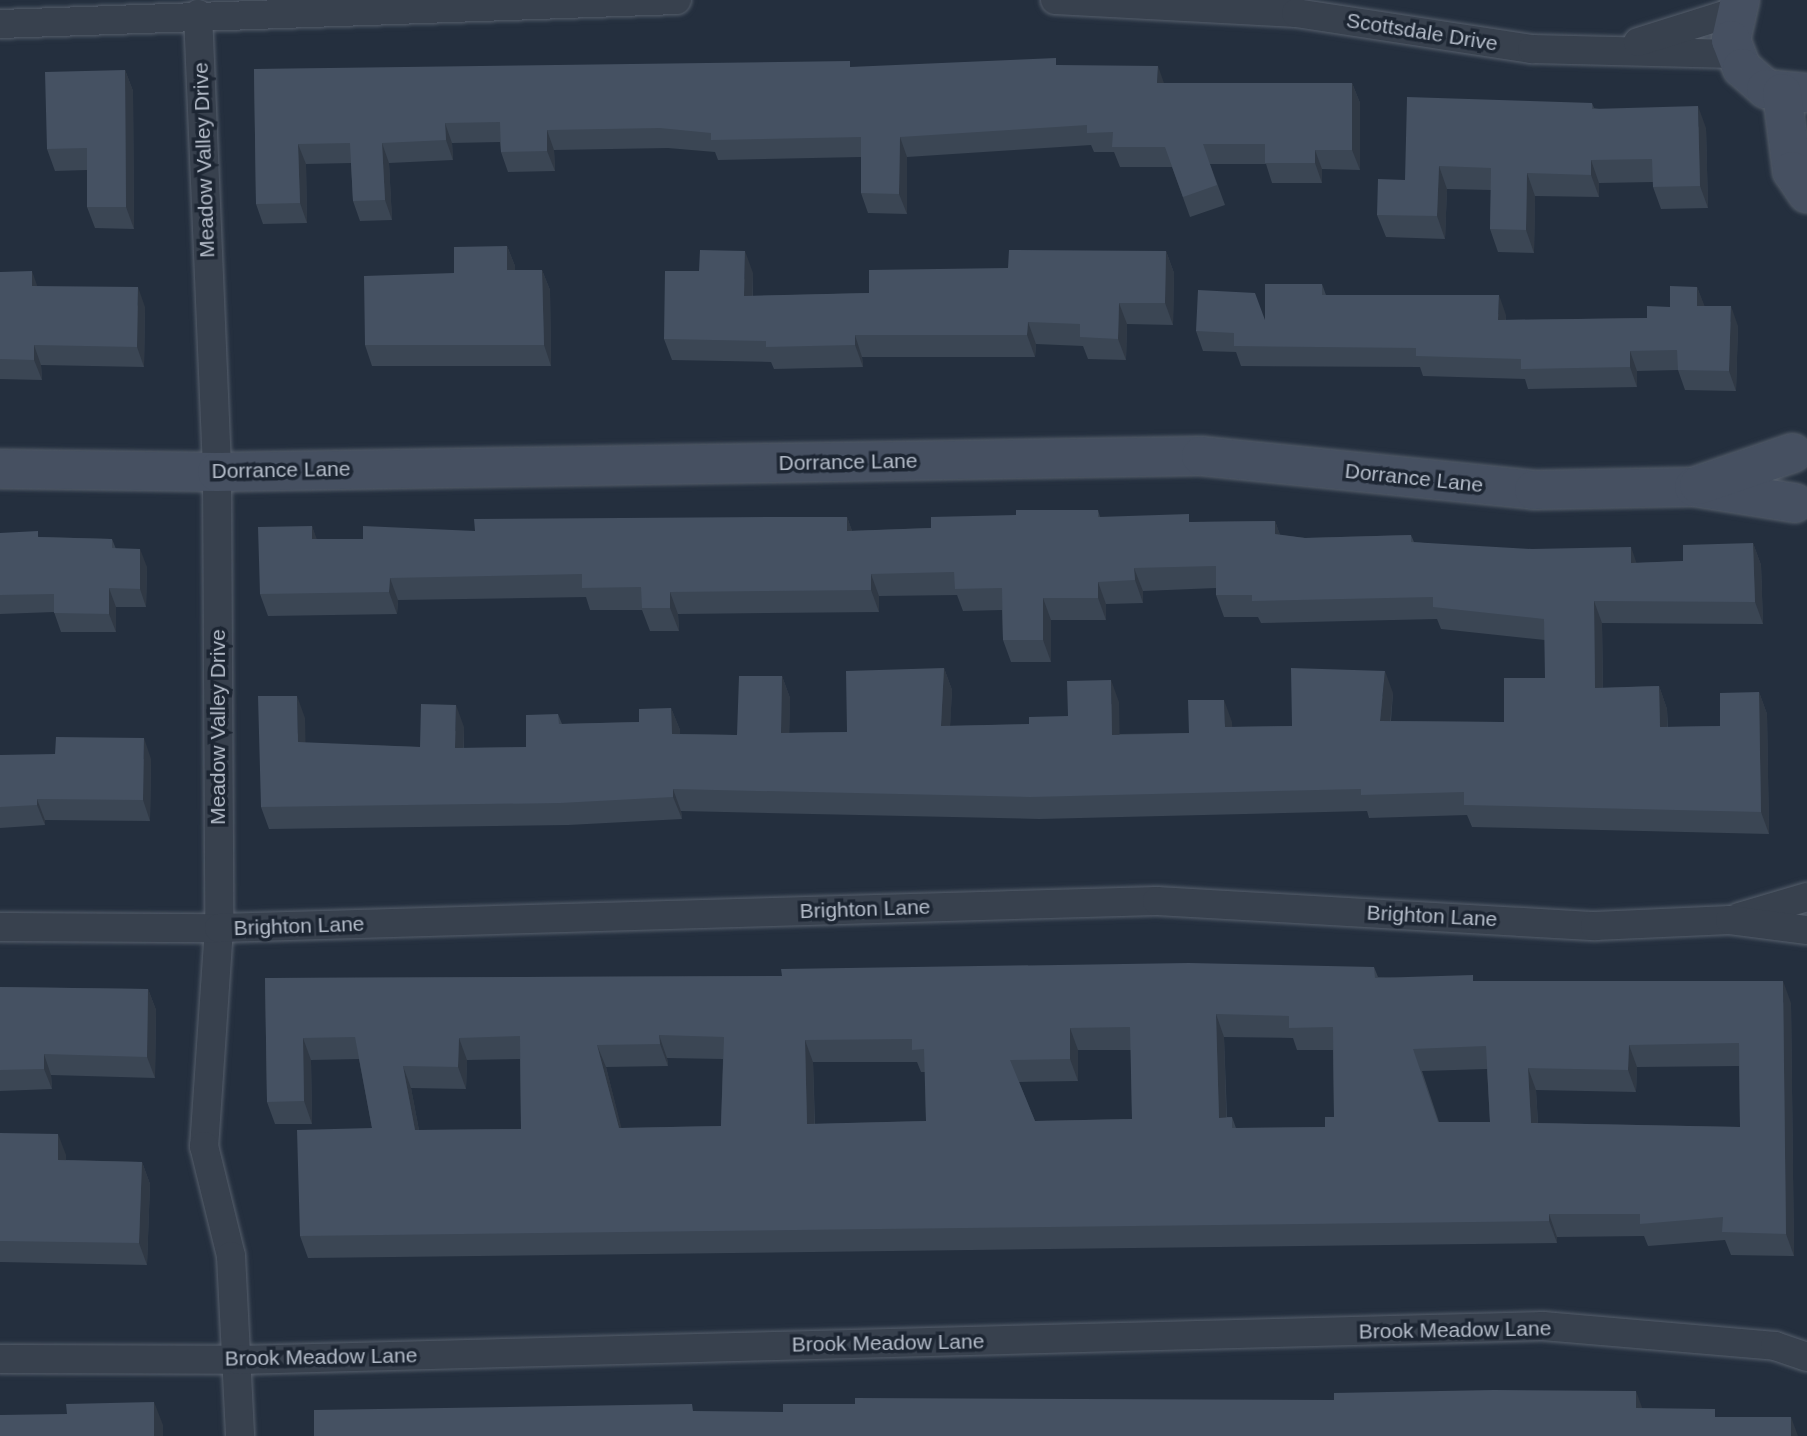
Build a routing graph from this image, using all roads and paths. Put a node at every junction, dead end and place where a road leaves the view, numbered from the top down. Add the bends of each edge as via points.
1 (677, 0) edge
2 (1055, 0) edge
3 (433, 5) edge
4 (1297, 6) edge
5 (1737, 6) edge
6 (198, 14) junction
7 (0, 24) edge
8 (1622, 47) junction
9 (1734, 54) junction
10 (1794, 93) edge
11 (1807, 194) edge
12 (1800, 443) edge
13 (0, 469) edge
14 (217, 472) junction
15 (1694, 487) junction
16 (1801, 512) edge
17 (1807, 897) edge
18 (1730, 920) junction
19 (0, 927) edge
20 (219, 928) junction
21 (1807, 930) edge
22 (1807, 1337) edge
23 (1775, 1346) junction
24 (1807, 1357) edge
25 (0, 1359) edge
26 (239, 1360) junction
27 (240, 1436) edge

1 - 3 street
2 - 4 street, Scottsdale Drive
3 - 6 street
4 - 8 street, Scottsdale Drive via 1532,49
5 - 8 street, Scottsdale Drive
5 - 9 street
6 - 7 street
6 - 14 street, Meadow Valley Drive
8 - 9 street, Scottsdale Drive
9 - 10 street via 1753,79
10 - 11 street via 1792,171
12 - 15 street, Dorrance Lane
12 - 16 street
13 - 14 street, Dorrance Lane
14 - 15 street, Dorrance Lane via 1201,456 1534,490
14 - 20 street, Meadow Valley Drive
15 - 16 street, Dorrance Lane
17 - 18 street, Brighton Lane
18 - 20 street, Brighton Lane via 1595,926 1157,901
18 - 21 street, Brighton Lane
19 - 20 street, Brighton Lane
20 - 26 street, Meadow Valley Drive via 204,1146 232,1256
22 - 23 street, Brook Meadow Lane
23 - 24 street, Brook Meadow Lane
23 - 26 street, Brook Meadow Lane via 1543,1326
25 - 26 street, Brook Meadow Lane
26 - 27 street, Meadow Valley Drive

